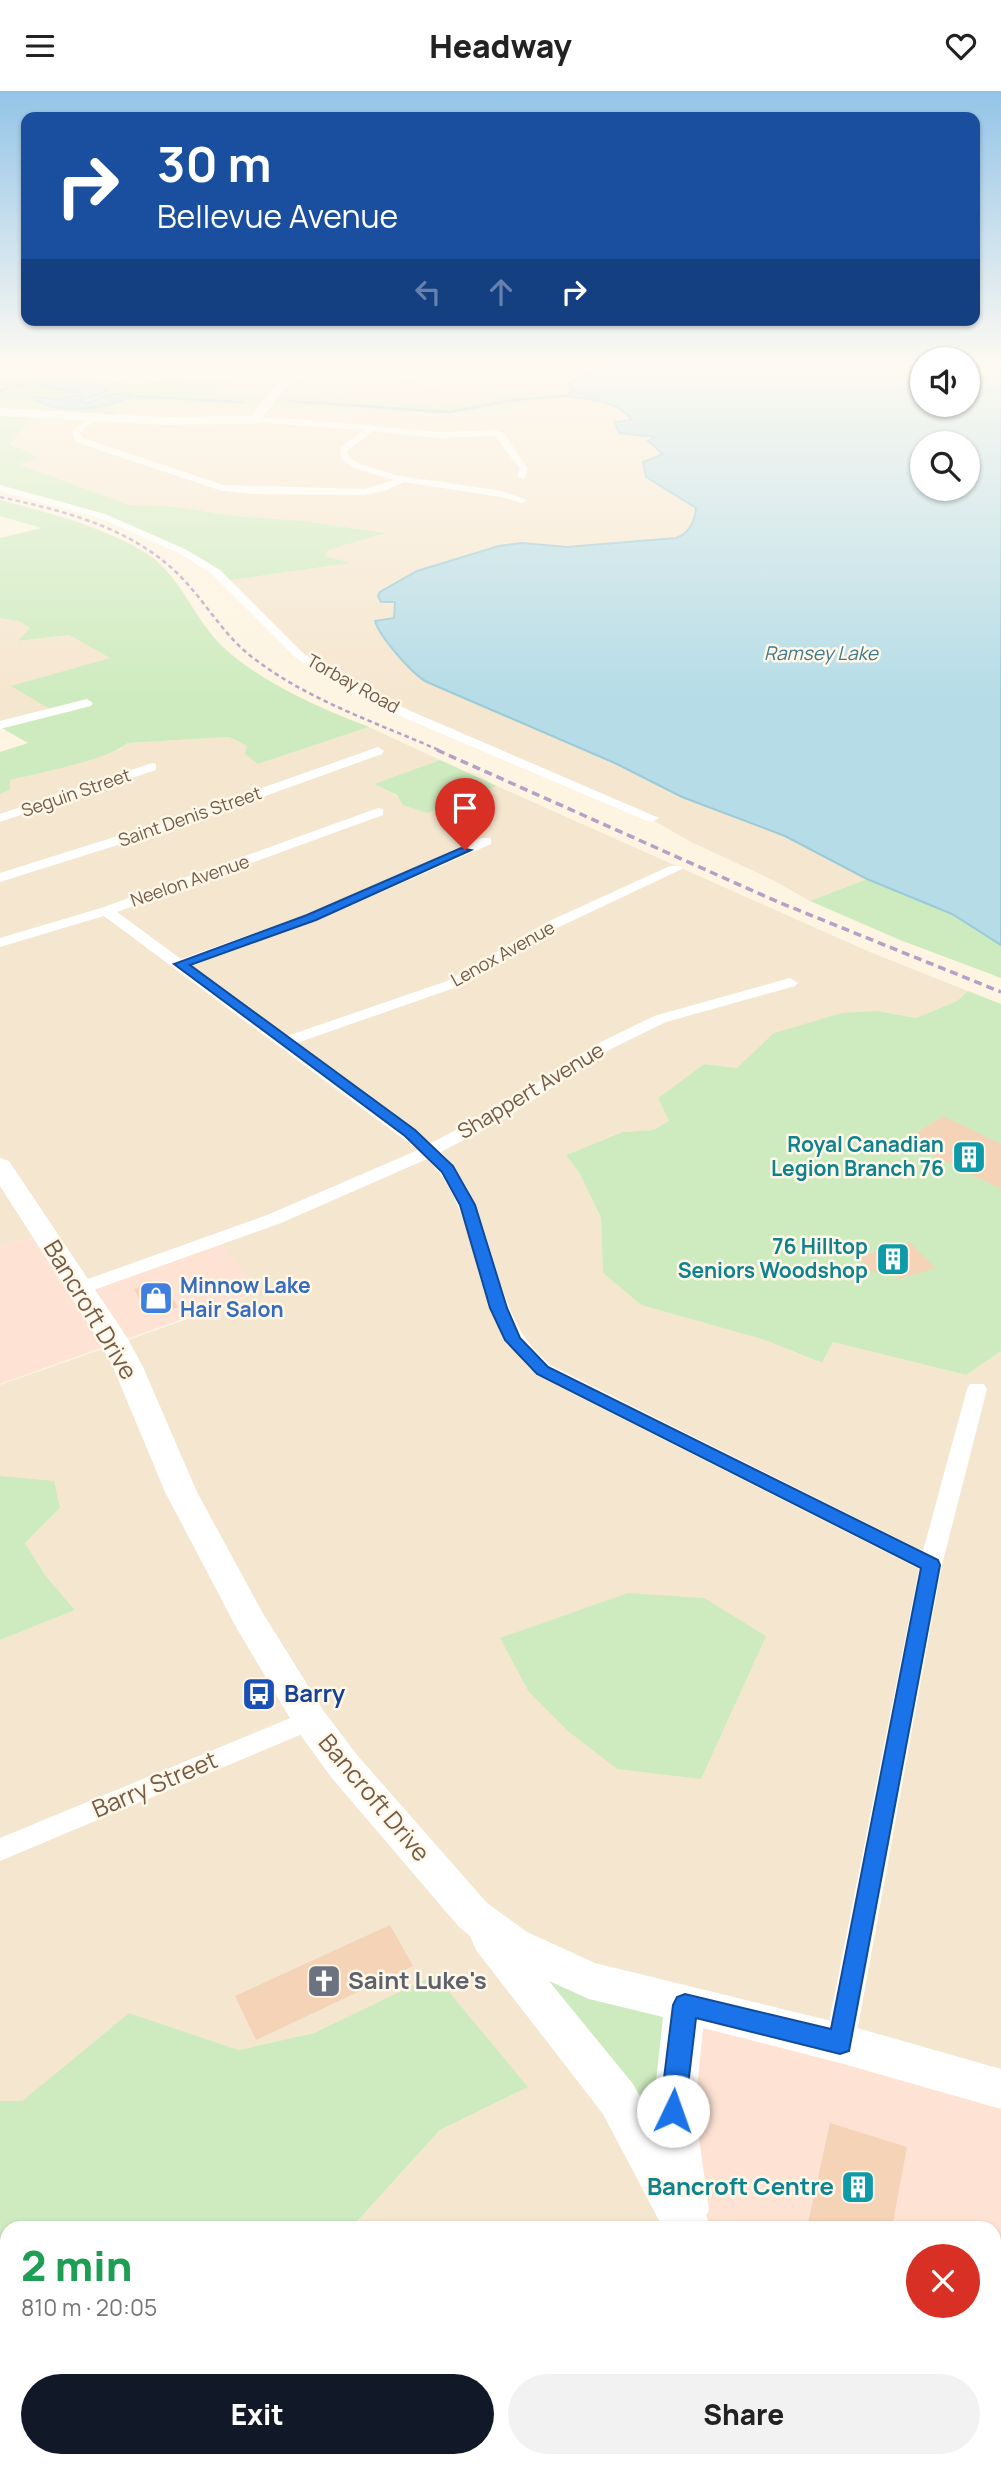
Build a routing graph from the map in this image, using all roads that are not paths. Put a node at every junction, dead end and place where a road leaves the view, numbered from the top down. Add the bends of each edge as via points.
1 (183, 475) edge
2 (389, 475) edge
3 (405, 478) junction
4 (0, 488) edge
5 (522, 500) dead end
6 (88, 703) dead end
7 (0, 725) edge
8 (378, 751) dead end
9 (152, 767) dead end
10 (378, 812) dead end
11 (0, 818) edge
12 (652, 818) dead end
13 (486, 841) dead end
14 (675, 869) dead end
15 (0, 878) edge
16 (106, 911) junction
17 (0, 943) edge
18 (181, 964) junction
19 (790, 983) dead end
20 (287, 1041) junction
21 (430, 1151) junction
22 (0, 1166) edge
23 (80, 1287) junction
24 (977, 1389) dead end
25 (931, 1565) junction
26 (310, 1720) junction
27 (0, 1850) edge
28 (473, 1915) junction
29 (685, 2005) junction
30 (840, 2043) junction
31 (1001, 2089) edge
32 (684, 2221) edge
33 (687, 2221) edge

1 - 3 street via 222,488 254,491 365,492
2 - 3 street
3 - 5 street
4 - 12 street, Torbay Road via 102,516 182,551 216,572 299,655 332,678
6 - 7 street
8 - 15 street, Saint Denis Street via 202,814
9 - 11 street, Seguin Street
10 - 16 street, Neelon Avenue
13 - 18 street via 321,914
14 - 20 street, Lenox Avenue via 552,925 452,983
16 - 17 street, Neelon Avenue
16 - 18 street
18 - 20 street
19 - 21 street, Shappert Avenue via 660,1019 603,1047 500,1114
20 - 21 street
21 - 23 street, Shappert Avenue via 274,1219
21 - 25 street via 448,1169 468,1205 513,1340 542,1370
22 - 23 main road, Bancroft Drive
23 - 26 main road, Bancroft Drive via 128,1367 193,1515
24 - 25 street
25 - 30 street
26 - 27 street, Barry Street
26 - 28 main road, Bancroft Drive
28 - 29 main road, Bancroft Drive via 513,1945 589,1980
28 - 32 main road via 618,2099
29 - 30 main road, Bancroft Drive
29 - 33 main road via 673,2111
30 - 31 main road, Bancroft Drive

